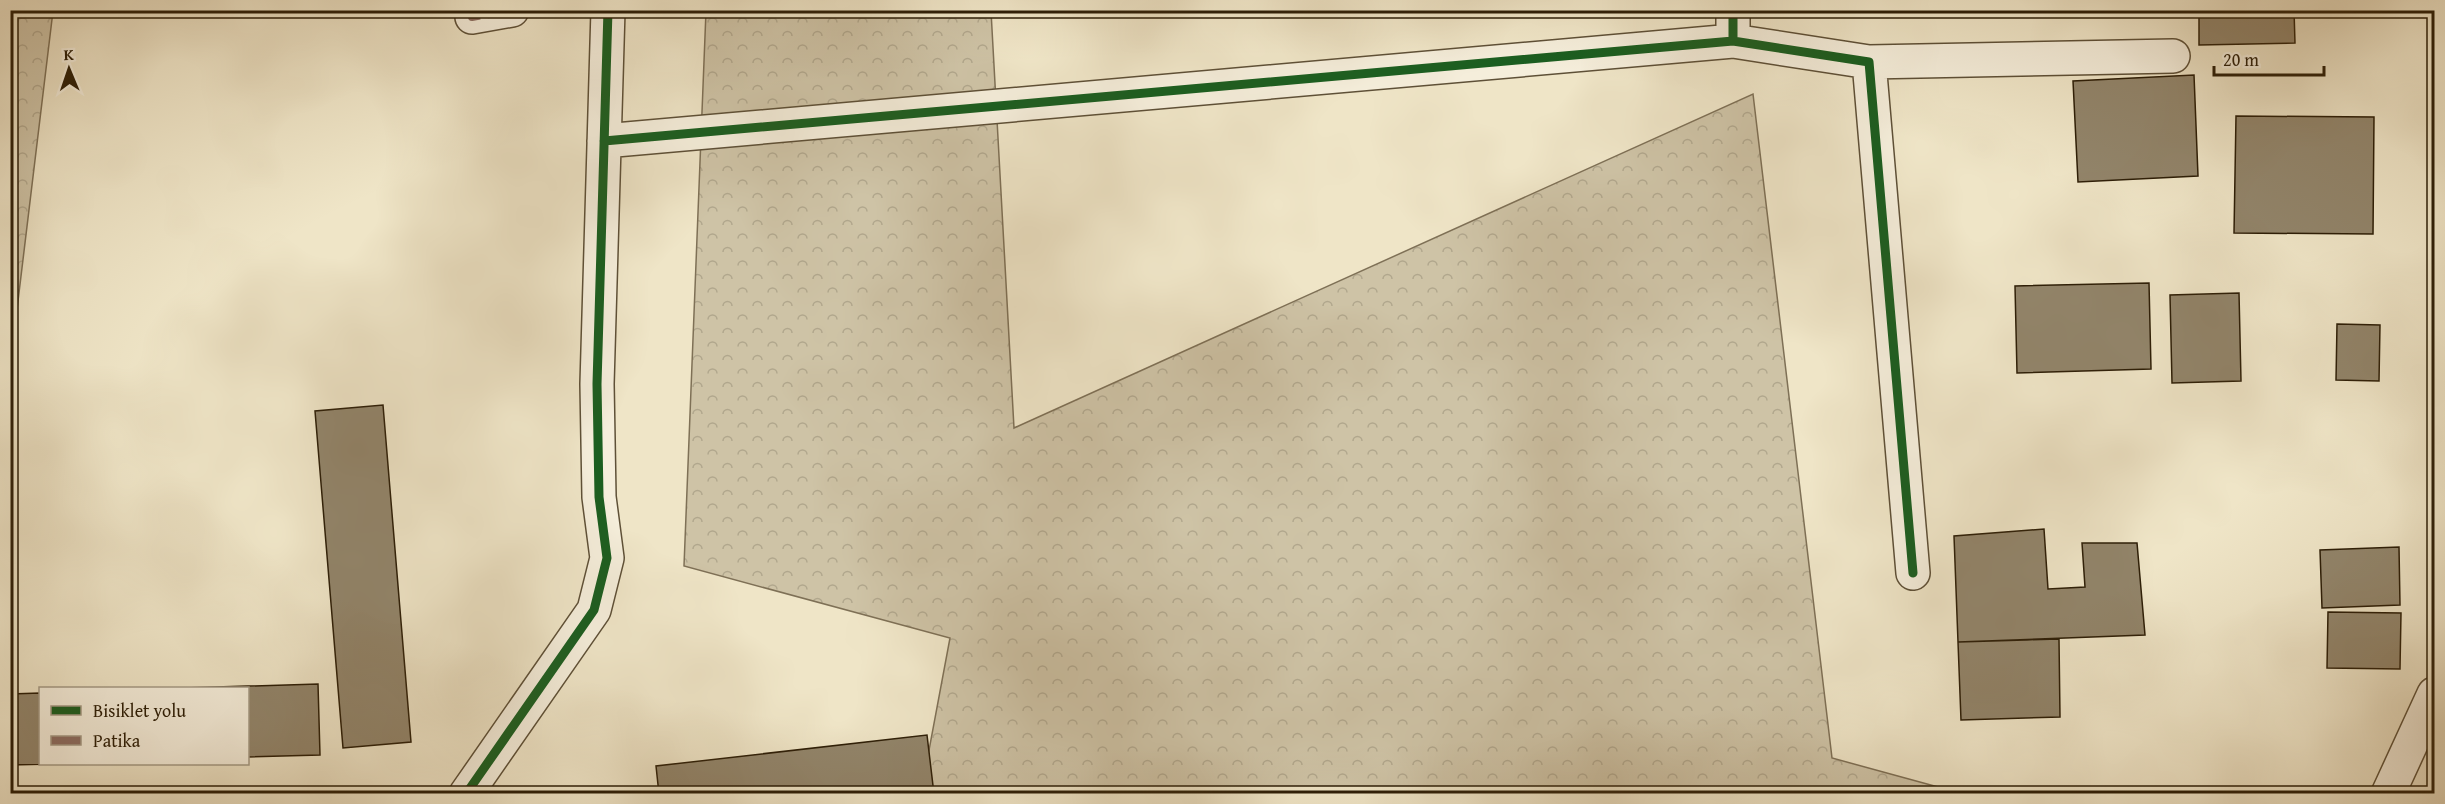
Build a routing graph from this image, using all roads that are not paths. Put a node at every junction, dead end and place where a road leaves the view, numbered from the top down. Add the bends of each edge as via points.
1 (472, 10) edge
2 (512, 10) edge
3 (608, 10) edge
4 (1733, 26) edge
5 (2173, 56) dead end
6 (1869, 62) junction
7 (603, 141) junction
8 (1913, 573) dead end
9 (2434, 694) edge
10 (466, 794) edge
11 (2388, 794) edge

1 - 2 street via 472,17
3 - 7 street
4 - 6 street
4 - 7 street
5 - 6 street
6 - 8 street
7 - 10 street via 597,384 599,497 607,558 594,610
9 - 11 street

